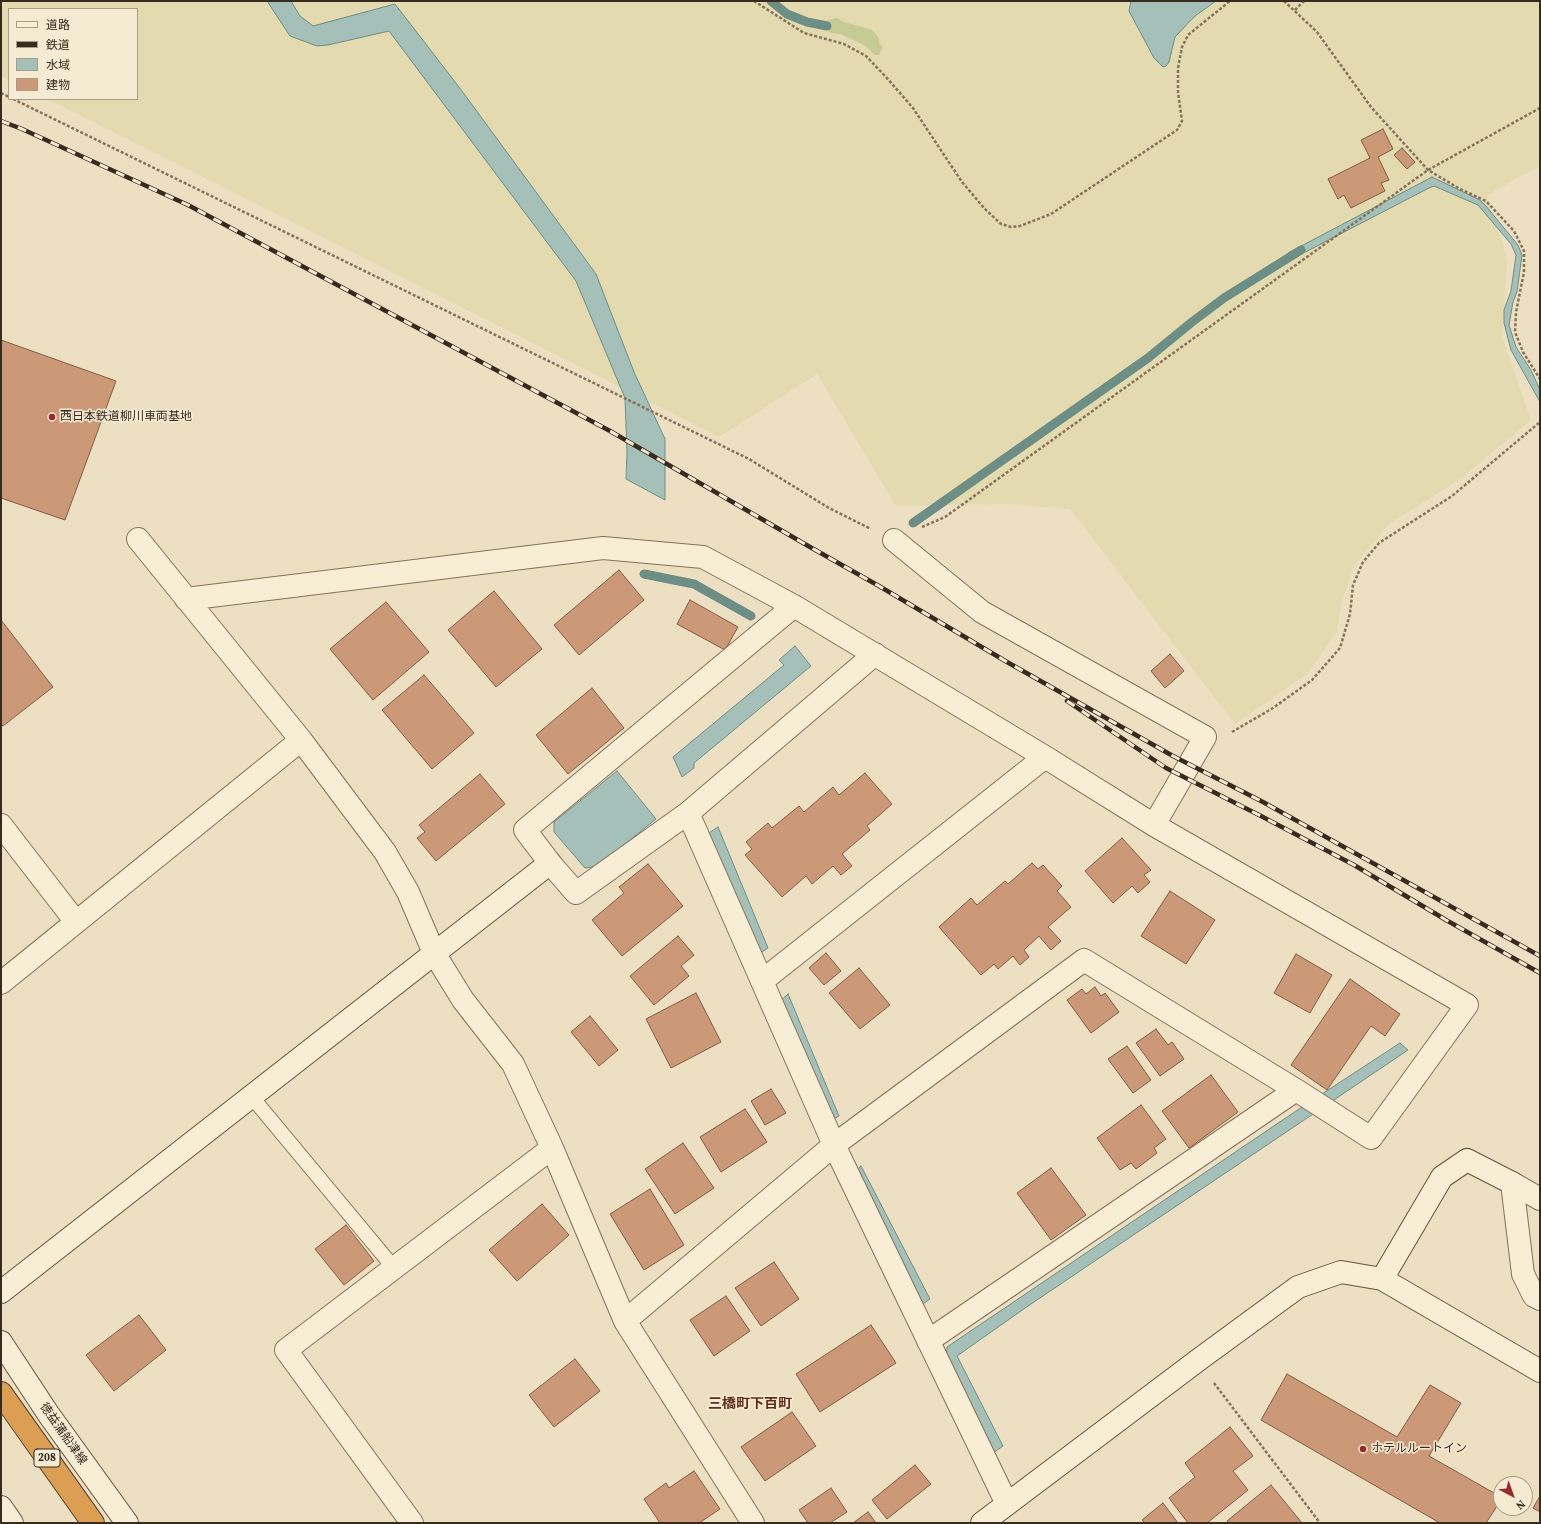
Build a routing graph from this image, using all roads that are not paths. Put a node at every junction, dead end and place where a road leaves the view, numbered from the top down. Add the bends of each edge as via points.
1 (138, 539) dead end
2 (894, 540) road end
3 (186, 599) junction
4 (794, 606) junction
5 (875, 654) junction
6 (301, 740) junction
7 (1046, 757) junction
8 (688, 813) junction
9 (1, 825) edge
10 (1154, 825) junction
11 (550, 863) junction
12 (76, 922) junction
13 (434, 952) junction
14 (762, 981) junction
15 (1, 983) edge
16 (1296, 1090) junction
17 (251, 1096) junction
18 (834, 1145) junction
19 (552, 1148) junction
20 (1512, 1183) junction
21 (1540, 1199) edge
22 (394, 1268) junction
23 (1382, 1279) junction
24 (1, 1292) edge
25 (1540, 1299) edge
26 (625, 1321) junction
27 (928, 1341) junction
28 (1, 1342) edge
29 (1540, 1371) edge
30 (1, 1393) edge
31 (1007, 1504) junction
32 (1, 1507) edge
33 (747, 1521) edge
34 (12, 1523) edge
35 (93, 1523) edge
36 (128, 1523) edge
37 (412, 1523) edge
38 (982, 1523) edge

1 - 3 street
2 - 10 street via 982,612 1205,737
3 - 4 street via 603,548 703,557
3 - 6 street
4 - 5 street
4 - 11 street via 525,830
5 - 7 street
5 - 8 street
6 - 12 street
6 - 13 street via 385,852 408,892
7 - 10 street
7 - 14 street
8 - 11 street via 576,892
8 - 14 street
9 - 12 street
10 - 16 street via 1467,1005 1371,1138
11 - 13 street
12 - 15 street
13 - 17 street
13 - 19 street via 463,1000 513,1064
14 - 18 street
16 - 18 street via 1084,960
16 - 27 street
17 - 22 lane
17 - 24 street
18 - 26 street
18 - 27 street
19 - 22 street
19 - 26 street
20 - 21 street
20 - 23 street via 1467,1160 1442,1177
20 - 25 street via 1523,1274 1534,1296
22 - 37 street via 286,1350
23 - 29 street
23 - 31 street via 1341,1272 1298,1287
26 - 33 street
27 - 31 street
28 - 36 street, 徳益蒲船津線 via 49,1415
30 - 35 highway, 208
31 - 38 street
32 - 34 street

